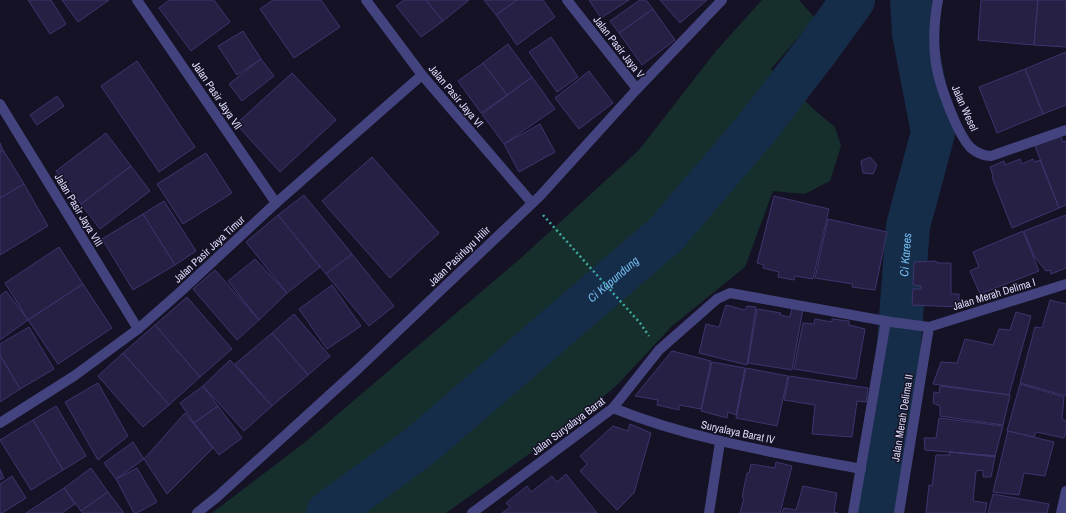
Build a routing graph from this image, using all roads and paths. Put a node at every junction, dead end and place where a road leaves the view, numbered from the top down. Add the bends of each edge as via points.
1 (137, 0) edge
2 (366, 0) edge
3 (567, 0) edge
4 (722, 0) edge
5 (938, 0) edge
6 (422, 75) junction
7 (638, 89) junction
8 (0, 104) edge
9 (1066, 130) edge
10 (532, 203) junction
11 (276, 204) junction
12 (558, 232) dead end
13 (1066, 284) edge
14 (886, 321) junction
15 (640, 323) dead end
16 (929, 327) junction
17 (138, 329) junction
18 (613, 408) junction
19 (0, 423) edge
20 (720, 442) junction
21 (860, 469) junction
22 (1066, 491) edge
23 (197, 513) edge
24 (472, 513) edge
25 (709, 513) edge
26 (853, 513) edge
27 (899, 513) edge
28 (1061, 513) edge

1 - 11 street, Jalan Pasir Jaya Vll
2 - 6 street, Jalan Pasir Jaya Vl
3 - 7 street, Jalan Pasir Jaya V
4 - 7 street, Jalan Pasirluyu Hilir
5 - 9 street, Jalan Wesel via 934,34 936,65 944,95 963,136 972,148 990,156
6 - 10 street, Jalan Pasir Jaya Vl
6 - 11 street, Jalan Pasir Jaya Timur
7 - 10 street, Jalan Pasirluyu Hilir
8 - 17 street, Jalan Pasir Jaya VIII
10 - 23 street, Jalan Pasirluyu Hilir via 358,369
11 - 17 street, Jalan Pasir Jaya Timur
12 - 15 path
13 - 16 street, Jalan Merah Delima I
14 - 16 street, Jalan Suryalaya Barat
14 - 18 street, Jalan Suryalaya Barat via 730,293 717,299 659,350
14 - 21 street
16 - 27 street, Jalan Merah Delima II
17 - 19 street, Jalan Pasir Jaya Timur via 74,376
18 - 20 street, Suryalaya Barat IV via 644,420
18 - 24 street, Jalan Suryalaya Barat
20 - 21 street, Suryalaya Barat IV
20 - 25 street
21 - 26 street
22 - 28 street

